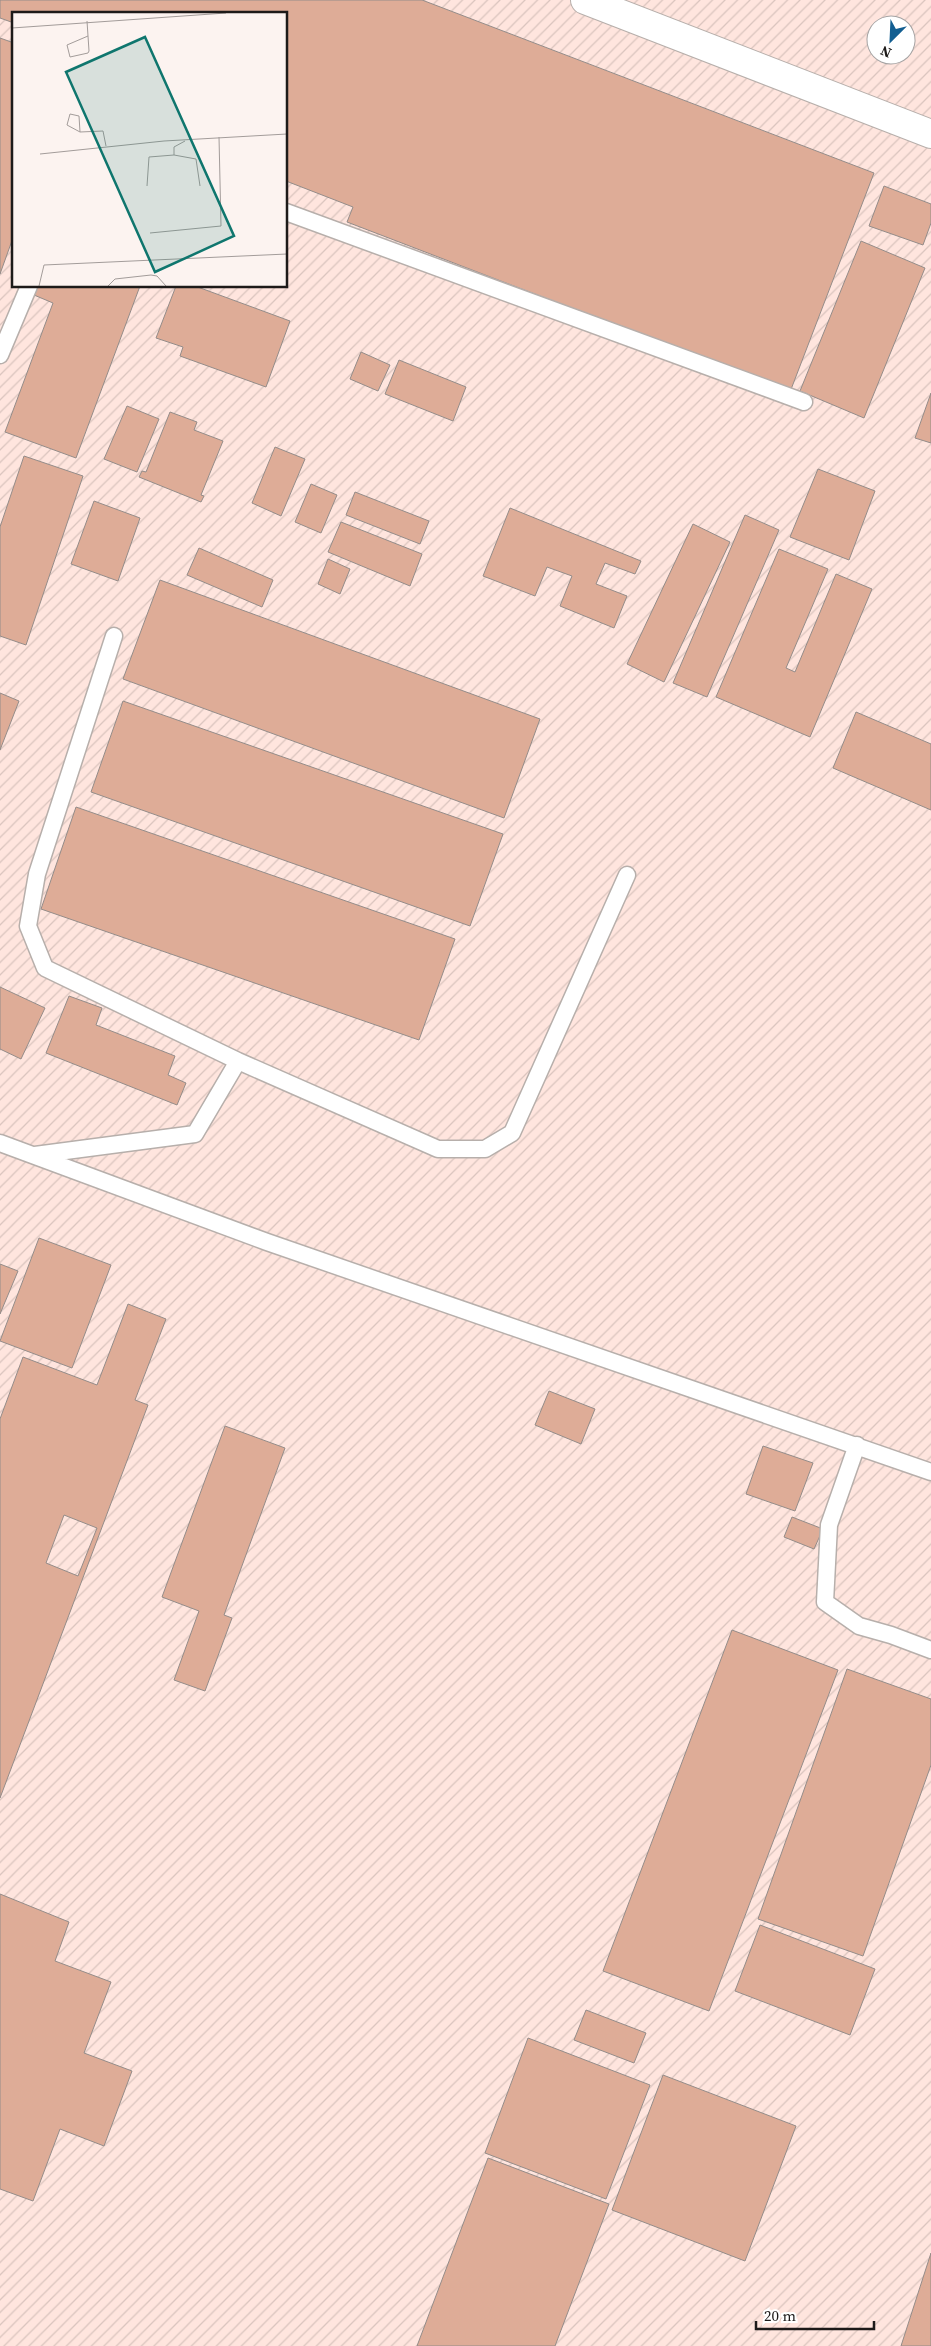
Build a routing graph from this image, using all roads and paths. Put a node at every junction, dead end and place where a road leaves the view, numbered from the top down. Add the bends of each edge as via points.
1 (585, 0) edge
2 (931, 134) edge
3 (288, 213) edge
4 (28, 288) edge
5 (0, 355) edge
6 (804, 402) dead end
7 (114, 636) dead end
8 (627, 875) dead end
9 (238, 1062) junction
10 (0, 1143) edge
11 (32, 1155) junction
12 (856, 1445) junction
13 (931, 1472) edge
14 (931, 1650) edge

1 - 2 street
3 - 6 lane
4 - 5 lane
7 - 9 lane via 38,874 28,926 45,968
8 - 9 lane via 512,1133 485,1150 438,1149
9 - 11 lane via 195,1134
10 - 11 lane
11 - 12 lane via 267,1242
12 - 13 lane
12 - 14 lane via 828,1525 825,1602 859,1626

